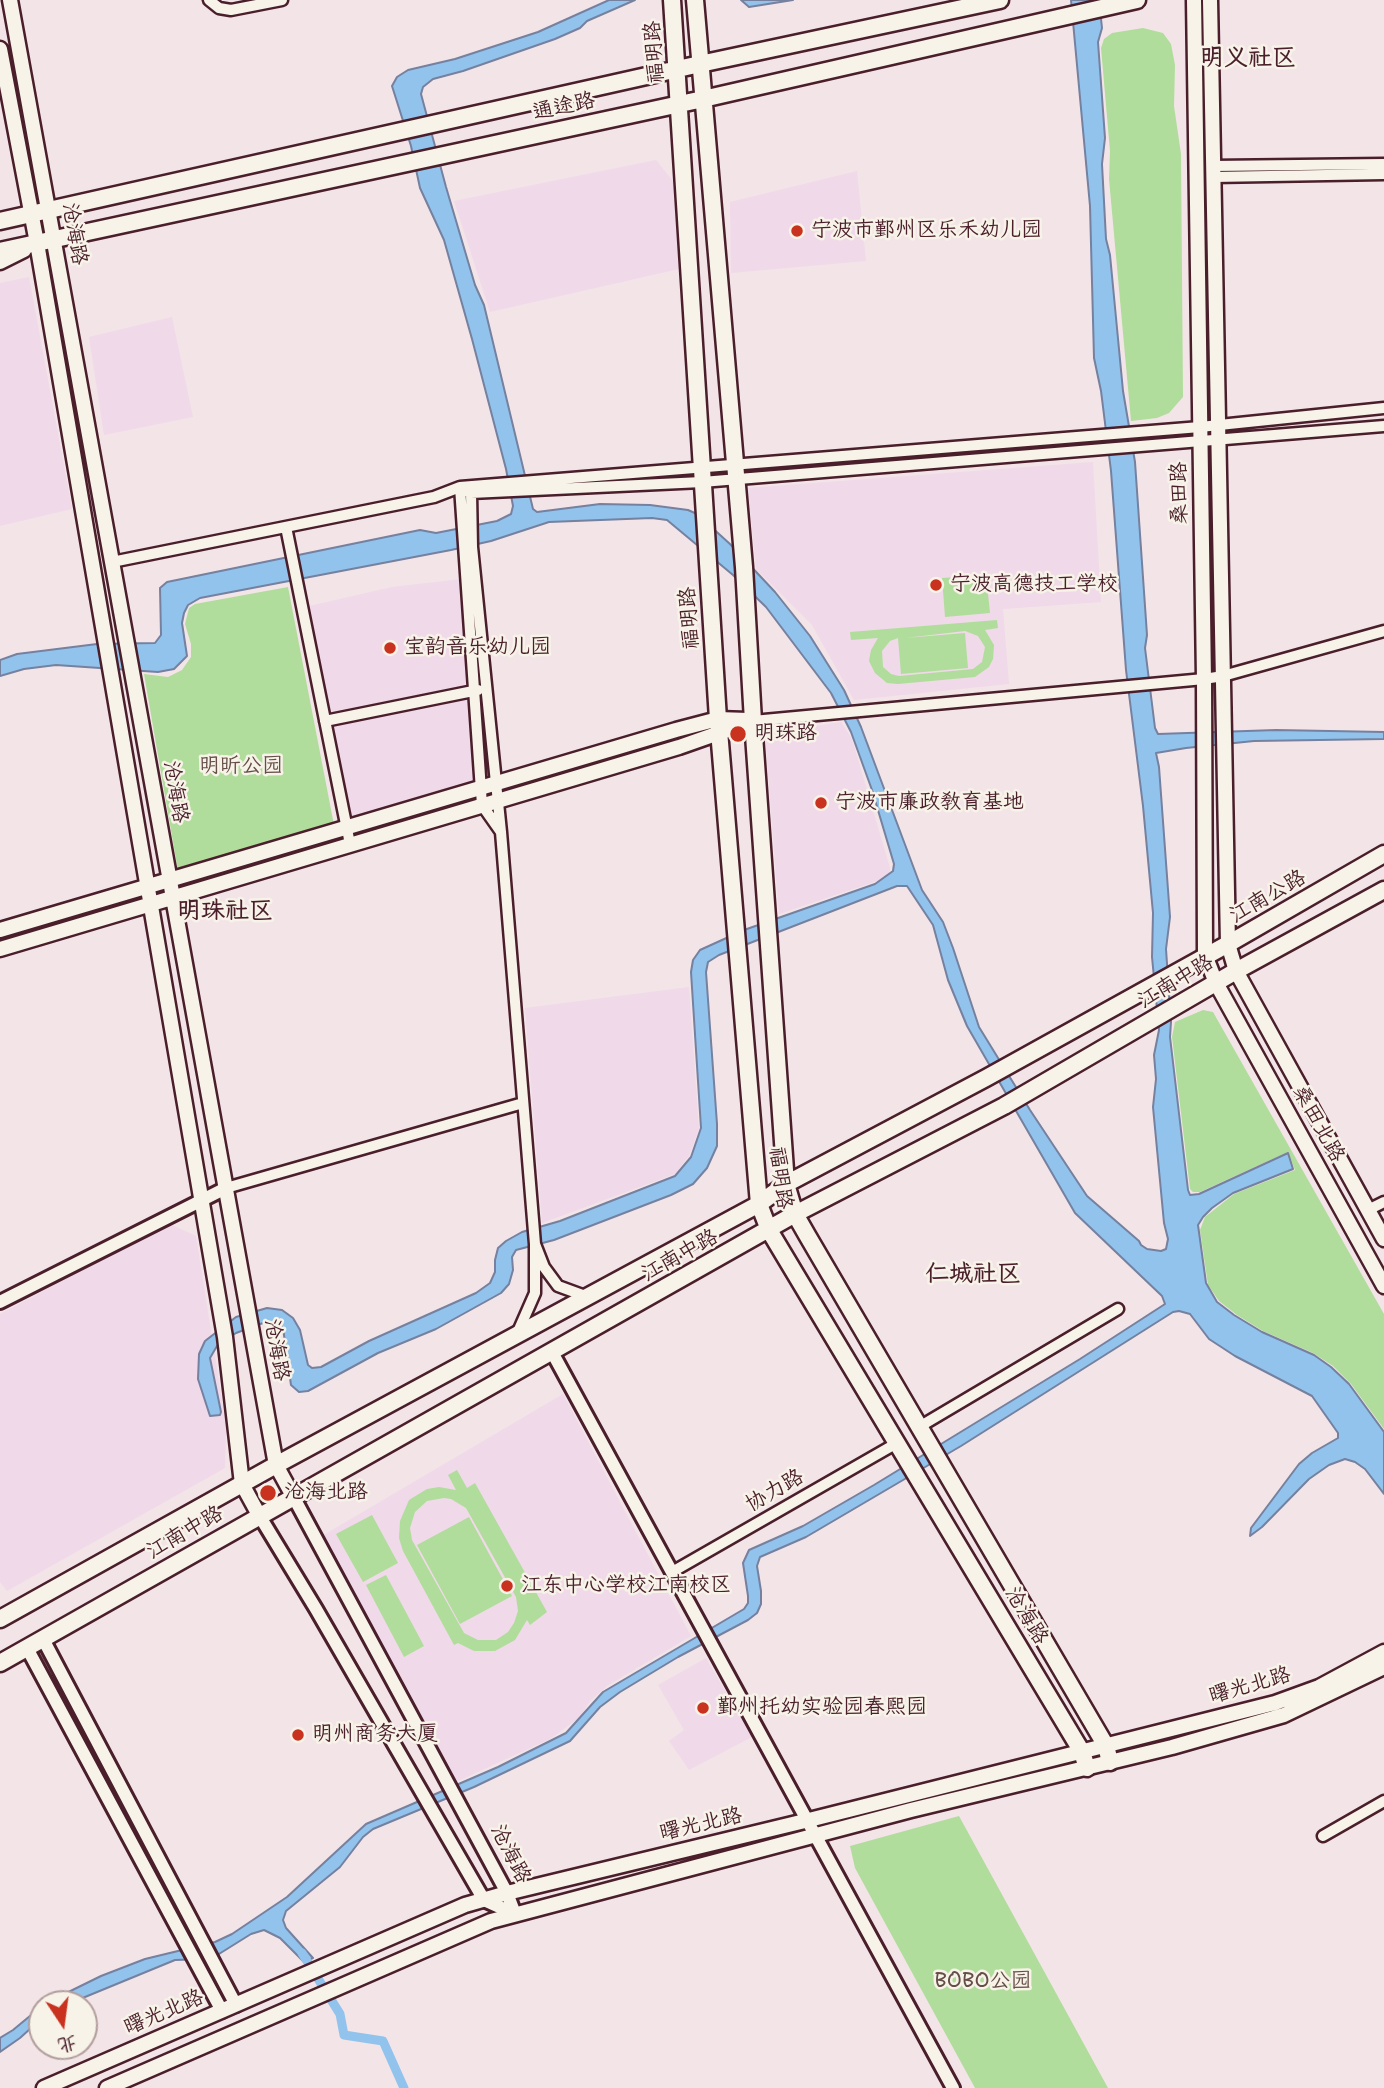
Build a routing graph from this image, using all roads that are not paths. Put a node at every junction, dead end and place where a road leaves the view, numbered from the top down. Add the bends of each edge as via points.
1 (10, 0) edge
2 (209, 0) edge
3 (282, 0) edge
4 (672, 0) edge
5 (695, 0) edge
6 (1000, 0) edge
7 (1137, 0) edge
8 (1194, 0) edge
9 (1210, 0) edge
10 (0, 49) edge
11 (700, 64) junction
12 (677, 69) junction
13 (703, 99) junction
14 (680, 104) junction
15 (1384, 164) edge
16 (1213, 172) junction
17 (1384, 174) edge
18 (49, 211) junction
19 (0, 212) edge
20 (31, 214) junction
21 (0, 221) edge
22 (54, 240) junction
23 (37, 243) junction
24 (0, 251) edge
25 (0, 262) edge
26 (1384, 408) edge
27 (1384, 425) edge
28 (1218, 432) junction
29 (1200, 434) junction
30 (737, 472) junction
31 (702, 475) junction
32 (460, 487) junction
33 (504, 487) junction
34 (471, 493) junction
35 (466, 512) junction
36 (286, 527) junction
37 (468, 548) junction
38 (112, 562) junction
39 (1384, 631) edge
40 (1223, 676) junction
41 (1204, 679) junction
42 (486, 688) junction
43 (474, 691) junction
44 (325, 721) junction
45 (753, 721) junction
46 (719, 726) junction
47 (495, 783) junction
48 (480, 788) junction
49 (497, 801) junction
50 (482, 805) junction
51 (346, 828) junction
52 (501, 832) junction
53 (350, 844) junction
54 (1384, 854) edge
55 (170, 880) junction
56 (147, 886) junction
57 (1384, 890) edge
58 (173, 899) junction
59 (150, 906) junction
60 (0, 930) edge
61 (1228, 944) junction
62 (0, 949) edge
63 (1205, 955) junction
64 (1237, 971) junction
65 (1171, 974) joint
66 (1216, 983) junction
67 (523, 1103) junction
68 (786, 1184) junction
69 (226, 1188) junction
70 (201, 1200) junction
71 (1384, 1202) edge
72 (759, 1204) junction
73 (1368, 1210) junction
74 (795, 1214) junction
75 (769, 1230) junction
76 (1384, 1239) edge
77 (535, 1244) junction
78 (1384, 1286) edge
79 (588, 1297) junction
80 (0, 1301) edge
81 (1118, 1308) dead end
82 (516, 1335) junction
83 (552, 1352) junction
84 (919, 1427) junction
85 (901, 1450) junction
86 (276, 1465) junction
87 (242, 1484) junction
88 (293, 1496) junction
89 (259, 1515) junction
90 (672, 1572) junction
91 (0, 1619) edge
92 (43, 1639) junction
93 (27, 1648) junction
94 (1384, 1652) edge
95 (0, 1663) edge
96 (1384, 1667) edge
97 (1105, 1746) junction
98 (1085, 1760) junction
99 (1110, 1762) junction
100 (1384, 1801) edge
101 (809, 1820) junction
102 (817, 1835) junction
103 (1323, 1836) dead end
104 (507, 1893) junction
105 (484, 1900) junction
106 (515, 1914) junction
107 (229, 2008) junction
108 (44, 2088) edge
109 (107, 2088) edge
110 (953, 2088) edge

1 - 18 main road, 沧海路
2 - 3 street via 231,10
4 - 12 main road, 福明路
5 - 11 main road, 福明路
6 - 11 main road, 通途路
7 - 13 main road, 通途路
8 - 29 main road, 桑田路
9 - 16 main road, 桑田路
10 - 20 main road, 沧海路
11 - 12 main road, 通途路
11 - 13 main road, 福明路
12 - 14 main road, 福明路
12 - 18 main road, 通途路
13 - 14 main road, 通途路
13 - 30 main road, 福明路
14 - 22 main road, 通途路
14 - 31 main road, 福明路
15 - 16 street
16 - 17 street
16 - 28 main road, 桑田路
18 - 20 main road, 通途路
18 - 22 main road, 沧海路
19 - 20 main road
20 - 21 main road, 通途路
20 - 23 main road, 沧海路
22 - 23 main road, 通途路
22 - 38 main road, 沧海路
23 - 24 main road, 通途路
23 - 25 main road
23 - 56 main road, 沧海路
26 - 28 street
27 - 28 street
28 - 29 street
28 - 40 main road, 桑田路
29 - 30 street via 1135,446
29 - 30 street via 1097,435
29 - 41 main road, 桑田路
30 - 31 street
30 - 45 main road, 福明路
31 - 33 street
31 - 46 main road, 福明路
32 - 33 street
32 - 34 street
32 - 35 street
32 - 36 street via 434,497
33 - 34 street
34 - 35 street
35 - 37 street
36 - 38 street
36 - 44 street
37 - 42 street
37 - 43 street
38 - 55 main road, 沧海路
39 - 40 street
40 - 41 street
40 - 61 main road, 桑田路
41 - 45 street
41 - 63 main road, 桑田路
42 - 43 street
42 - 47 street
43 - 44 street
43 - 48 street
44 - 51 street
45 - 46 main road
45 - 68 main road, 福明路
46 - 47 main road
46 - 49 main road
46 - 72 main road, 福明路
47 - 48 main road
47 - 49 street
48 - 50 street
48 - 51 main road
49 - 50 main road
49 - 52 street
50 - 52 street
50 - 53 main road
51 - 53 street
51 - 55 main road
52 - 67 street
53 - 58 main road
54 - 61 main road, 江南公路
55 - 56 main road
55 - 58 main road, 沧海路
56 - 59 main road, 沧海路
56 - 60 main road
57 - 64 main road, 江南中路
58 - 59 main road
58 - 69 main road, 沧海路
59 - 62 main road
59 - 70 main road, 沧海路
61 - 63 main road, 江南公路
61 - 64 main road, 桑田路
63 - 65 main road, 江南公路
63 - 66 main road, 桑田路
64 - 66 main road, 江南中路
64 - 73 main road, 桑田北路
65 - 68 main road, 江南中路
66 - 74 main road, 江南中路 via 1004,1106
66 - 78 main road, 桑田北路
67 - 69 street
67 - 77 street
68 - 72 main road, 江南中路
68 - 74 main road, 福明路
69 - 70 street
69 - 86 main road, 沧海路
70 - 80 street
70 - 87 main road, 沧海路 via 225,1337
71 - 73 street
72 - 75 main road, 福明路
72 - 79 main road, 江南中路
73 - 76 main road, 桑田北路
74 - 75 main road, 江南中路
74 - 84 main road, 福明路
75 - 83 main road, 江南中路
75 - 85 main road, 福明路
77 - 79 street via 558,1286
77 - 82 street via 535,1293
79 - 82 main road, 江南中路
81 - 84 street
82 - 86 main road, 江南中路
83 - 88 main road, 江南中路
83 - 90 street
84 - 97 main road, 福明路
85 - 90 street, 协力路
85 - 98 main road, 沧海路
86 - 87 main road, 江南中路
86 - 88 main road, 沧海路
87 - 89 main road, 沧海路
87 - 91 main road, 江南中路
88 - 89 main road, 江南中路
88 - 104 street, 沧海路
89 - 92 main road, 江南中路
89 - 105 street, 沧海路
90 - 101 street
92 - 93 main road, 江南中路
92 - 107 street via 213,1962
93 - 95 main road, 江南中路
93 - 107 street via 199,1968
94 - 97 main road, 曙光北路 via 1319,1687 1275,1703
96 - 99 main road, 曙光北路 via 1284,1714
97 - 98 main road, 曙光北路
97 - 99 main road, 福明路
98 - 99 main road, 曙光北路
98 - 101 main road, 曙光北路
98 - 102 main road, 曙光北路
100 - 103 street
101 - 102 street
101 - 104 main road, 曙光北路
102 - 106 main road, 曙光北路
102 - 110 street
104 - 105 main road, 曙光北路
104 - 106 street, 沧海路
105 - 106 street, 沧海路
105 - 107 main road, 曙光北路
106 - 109 main road, 曙光北路
107 - 108 main road, 曙光北路

